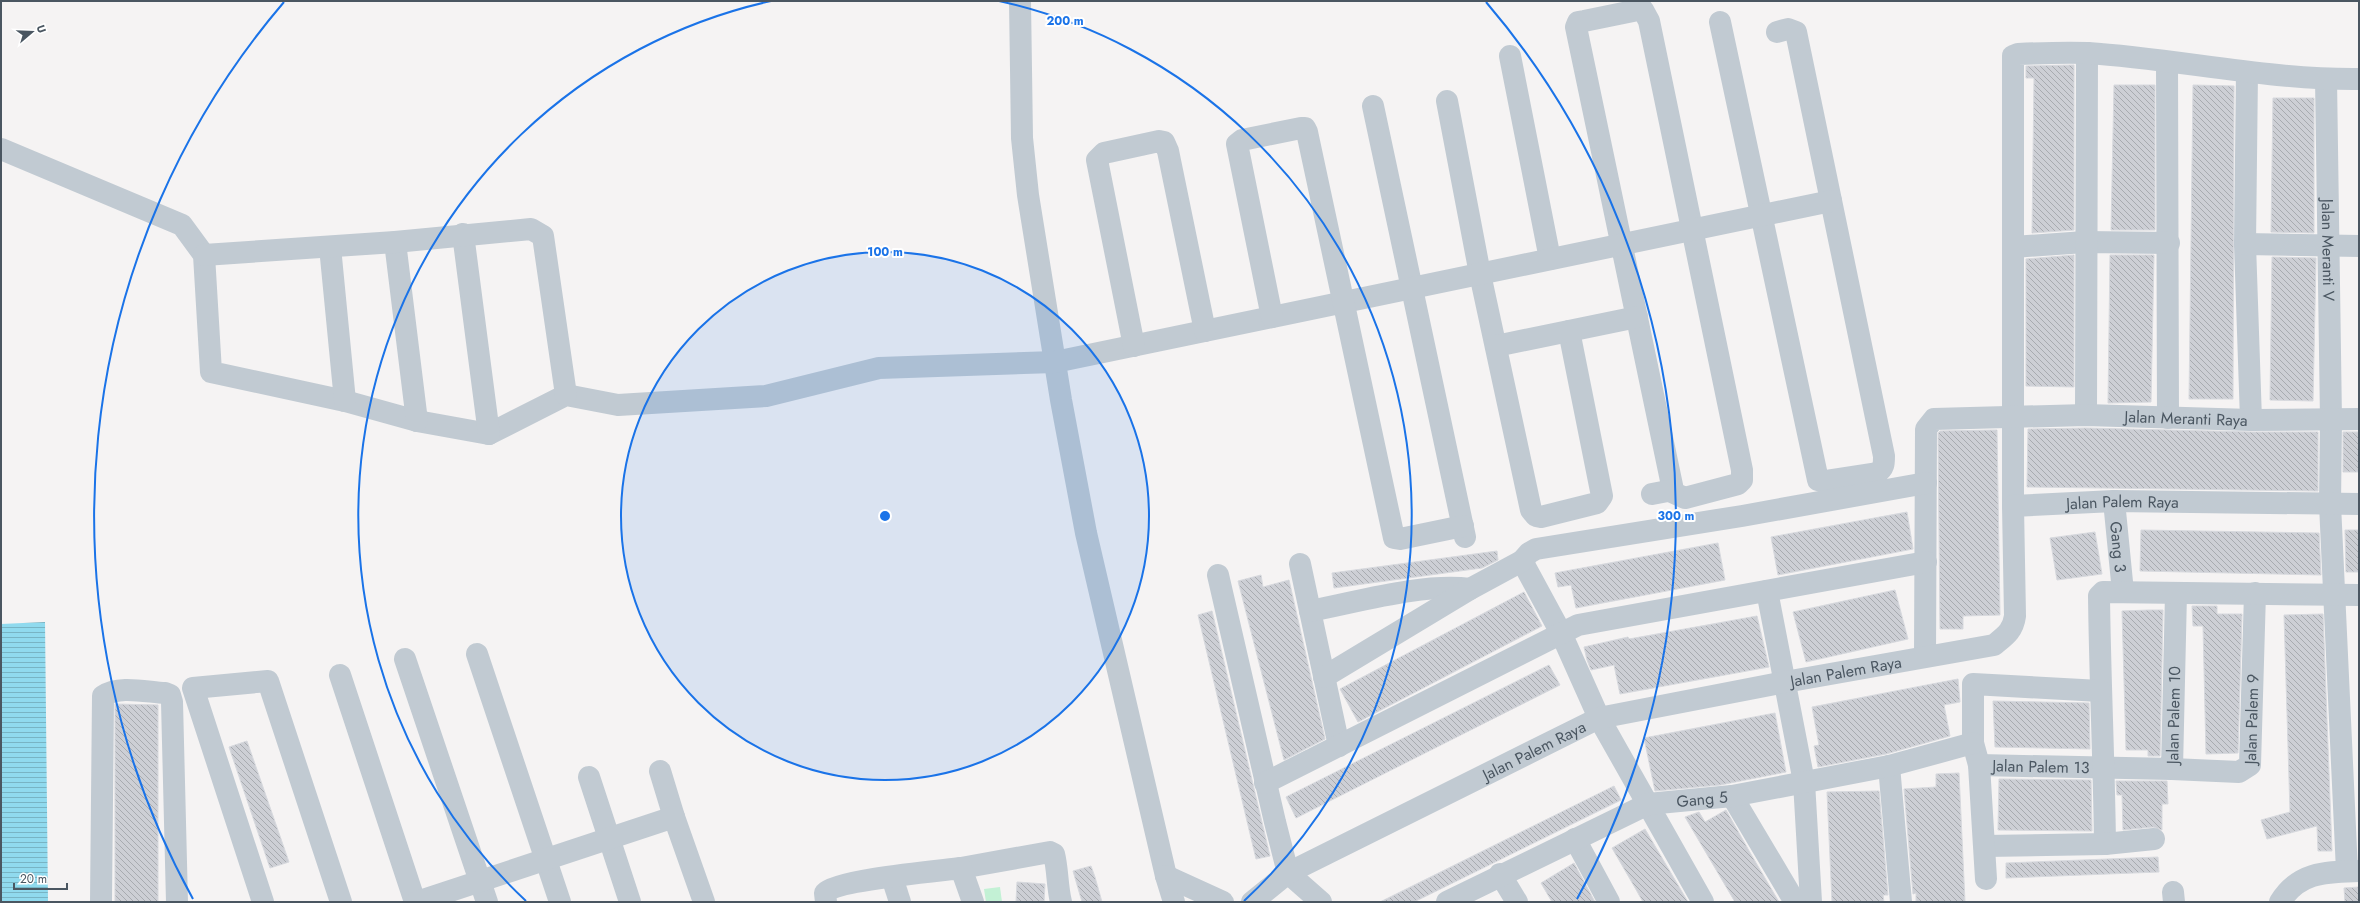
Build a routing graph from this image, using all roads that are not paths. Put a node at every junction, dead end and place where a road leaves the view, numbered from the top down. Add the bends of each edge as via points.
1 (1020, 1) edge
2 (1720, 22) dead end
3 (1777, 32) dead end
4 (2087, 53) junction
5 (1510, 56) dead end
6 (2167, 62) junction
7 (2247, 72) junction
8 (2326, 79) junction
9 (2359, 79) edge
10 (1446, 101) dead end
11 (1373, 106) dead end
12 (1, 149) edge
13 (1831, 201) junction
14 (1761, 216) junction
15 (1692, 230) junction
16 (463, 234) junction
17 (395, 242) junction
18 (2085, 242) junction
19 (2169, 243) junction
20 (1622, 244) junction
21 (2245, 244) junction
22 (2328, 246) junction
23 (2359, 246) edge
24 (330, 247) junction
25 (2013, 247) junction
26 (204, 255) junction
27 (1550, 259) junction
28 (1480, 274) junction
29 (1413, 288) junction
30 (1342, 302) junction
31 (1272, 317) junction
32 (1637, 317) junction
33 (1205, 331) junction
34 (1569, 331) junction
35 (1134, 346) junction
36 (1496, 346) junction
37 (1055, 362) junction
38 (566, 395) junction
39 (345, 401) junction
40 (2086, 415) junction
41 (2013, 417) junction
42 (2168, 418) junction
43 (2359, 419) edge
44 (2251, 420) junction
45 (2331, 420) junction
46 (417, 421) junction
47 (489, 434) junction
48 (1926, 483) junction
49 (2114, 501) junction
50 (2330, 504) junction
51 (2359, 504) edge
52 (2013, 506) junction
53 (1522, 561) junction
54 (1926, 562) junction
55 (1300, 564) dead end
56 (1218, 575) dead end
57 (1470, 589) junction
58 (1767, 591) junction
59 (2122, 592) junction
60 (2176, 593) junction
61 (2255, 593) junction
62 (2333, 595) junction
63 (2359, 595) edge
64 (1310, 611) junction
65 (1561, 633) junction
66 (1968, 650) junction
67 (477, 654) dead end
68 (1925, 656) junction
69 (405, 658) dead end
70 (340, 675) dead end
71 (1324, 677) junction
72 (1785, 682) junction
73 (1973, 684) junction
74 (2100, 691) junction
75 (1599, 718) junction
76 (1973, 743) junction
77 (1339, 746) junction
78 (1979, 765) junction
79 (1889, 766) junction
80 (2104, 767) junction
81 (2172, 769) junction
82 (660, 771) dead end
83 (589, 777) dead end
84 (1265, 782) junction
85 (1804, 782) junction
86 (1732, 796) junction
87 (1648, 804) junction
88 (674, 817) junction
89 (609, 838) junction
90 (1575, 839) junction
91 (2154, 839) dead end
92 (2105, 844) junction
93 (1985, 846) junction
94 (546, 859) junction
95 (961, 868) junction
96 (2353, 871) edge
97 (1288, 873) junction
98 (1500, 874) junction
99 (892, 876) junction
100 (1166, 876) junction
101 (1986, 879) dead end
102 (480, 881) junction
103 (101, 902) edge
104 (177, 902) edge
105 (263, 902) edge
106 (341, 902) edge
107 (416, 902) edge
108 (487, 902) edge
109 (560, 902) edge
110 (630, 902) edge
111 (704, 902) edge
112 (826, 902) edge
113 (900, 902) edge
114 (972, 902) edge
115 (1061, 902) edge
116 (1174, 902) edge
117 (1223, 902) edge
118 (1252, 902) edge
119 (1321, 902) edge
120 (1447, 902) edge
121 (1517, 902) edge
122 (1609, 902) edge
123 (1703, 902) edge
124 (1795, 902) edge
125 (1811, 902) edge
126 (1900, 902) edge
127 (2280, 902) edge

1 - 37 street via 1022,138 1028,196
2 - 14 street
3 - 13 street via 1796,32
4 - 6 street
4 - 18 street
4 - 25 street via 2018,54 2012,57
5 - 27 street
6 - 7 street
6 - 19 street
7 - 8 street
7 - 21 street
8 - 9 street
8 - 22 street, Jalan Meranti V
10 - 28 street
11 - 29 street
12 - 26 street via 182,226
13 - 14 street
13 - 14 street via 1884,456 1882,470 1877,473 1818,480
14 - 15 street
15 - 20 street
15 - 20 street via 1646,14 1643,10 1638,10 1578,22 1576,27
15 - 32 street via 1742,470 1742,480 1738,484 1685,498 1663,492
16 - 17 street
16 - 38 street via 532,229 542,236
16 - 47 street
17 - 24 street
17 - 46 street
18 - 19 street
18 - 25 street
18 - 40 street
19 - 42 street
20 - 27 street
20 - 32 street
21 - 22 street
21 - 44 street
22 - 23 street
22 - 45 street, Jalan Meranti V
24 - 26 street
24 - 39 street
25 - 41 street
26 - 39 street via 212,372
27 - 28 street
28 - 29 street
28 - 36 street
29 - 30 street
29 - 30 street via 1464,532 1394,538
30 - 31 street
30 - 31 street via 1305,128 1256,136 1237,144
31 - 33 street
32 - 34 street
33 - 35 street
33 - 35 street via 1168,151 1164,142 1160,141 1104,153 1097,160
34 - 36 street
34 - 36 street via 1602,496 1597,503 1541,516 1536,516 1531,510
35 - 37 street
37 - 38 street via 879,368 766,396 618,405
37 - 100 street via 1086,533
38 - 47 street
39 - 46 street
40 - 41 street, Jalan Meranti Raya
40 - 42 street, Jalan Meranti Raya
41 - 48 street, Jalan Meranti Raya via 1941,418 1930,422 1926,429
41 - 52 street
42 - 44 street, Jalan Meranti Raya
43 - 45 street, Jalan Meranti Raya
44 - 45 street, Jalan Meranti Raya
45 - 50 street, Jalan Meranti V
46 - 47 street
48 - 53 street via 1536,549 1529,552
48 - 54 street, Jalan Meranti Raya
49 - 50 street, Jalan Palem Raya
49 - 52 street, Jalan Palem Raya
49 - 59 street, Gang 3
50 - 51 street, Jalan Palem Raya
50 - 62 street, Jalan Meranti V
52 - 66 street, Jalan Palem Raya via 2014,626 1994,645
53 - 57 street
53 - 65 street
54 - 58 street
54 - 68 street, Jalan Meranti Raya
55 - 64 street
56 - 84 street
57 - 64 street via 1454,587 1417,590
57 - 71 street
58 - 65 street via 1613,617 1578,625
58 - 72 street
59 - 60 street
59 - 74 street via 2107,591 2100,596
60 - 61 street
60 - 81 street, Jalan Palem 10
61 - 62 street
61 - 81 street, Jalan Palem 9 via 2250,765 2239,772
62 - 63 street
62 - 96 street, Jalan Meranti V
64 - 71 street
65 - 75 street
65 - 77 street
66 - 68 street, Jalan Palem Raya
66 - 73 street
67 - 94 street
68 - 72 street, Jalan Palem Raya
69 - 102 street
70 - 107 street
71 - 77 street
72 - 75 street, Jalan Palem Raya
72 - 85 street
73 - 74 street
73 - 76 street
74 - 80 street
75 - 87 street
75 - 97 street, Jalan Palem Raya
76 - 78 street
76 - 79 street, Gang 5
77 - 84 street
78 - 80 street, Jalan Palem 13
78 - 93 street
79 - 85 street, Gang 5
79 - 126 street
80 - 81 street, Jalan Palem 10
80 - 92 street
82 - 88 street
83 - 89 street
84 - 97 street
85 - 86 street, Gang 5
85 - 125 street
86 - 87 street, Gang 5
86 - 124 street
87 - 90 street, Gang 5
87 - 123 street
88 - 89 street
88 - 111 street
89 - 94 street
89 - 110 street
90 - 98 street, Gang 5
90 - 122 street
91 - 92 street
92 - 93 street
93 - 101 street
94 - 102 street
94 - 109 street
95 - 99 street
95 - 114 street
95 - 115 street via 1050,852 1054,854 1057,866
96 - 127 street via 2318,873 2300,880
97 - 118 street, Jalan Palem Raya
97 - 119 street
98 - 120 street, Gang 5
98 - 121 street
99 - 112 street via 834,888 825,893
99 - 113 street
100 - 116 street
100 - 117 street
102 - 107 street
102 - 108 street
103 - 104 street via 103,696 119,690 165,693 170,695 172,702
105 - 106 street via 193,688 268,681

